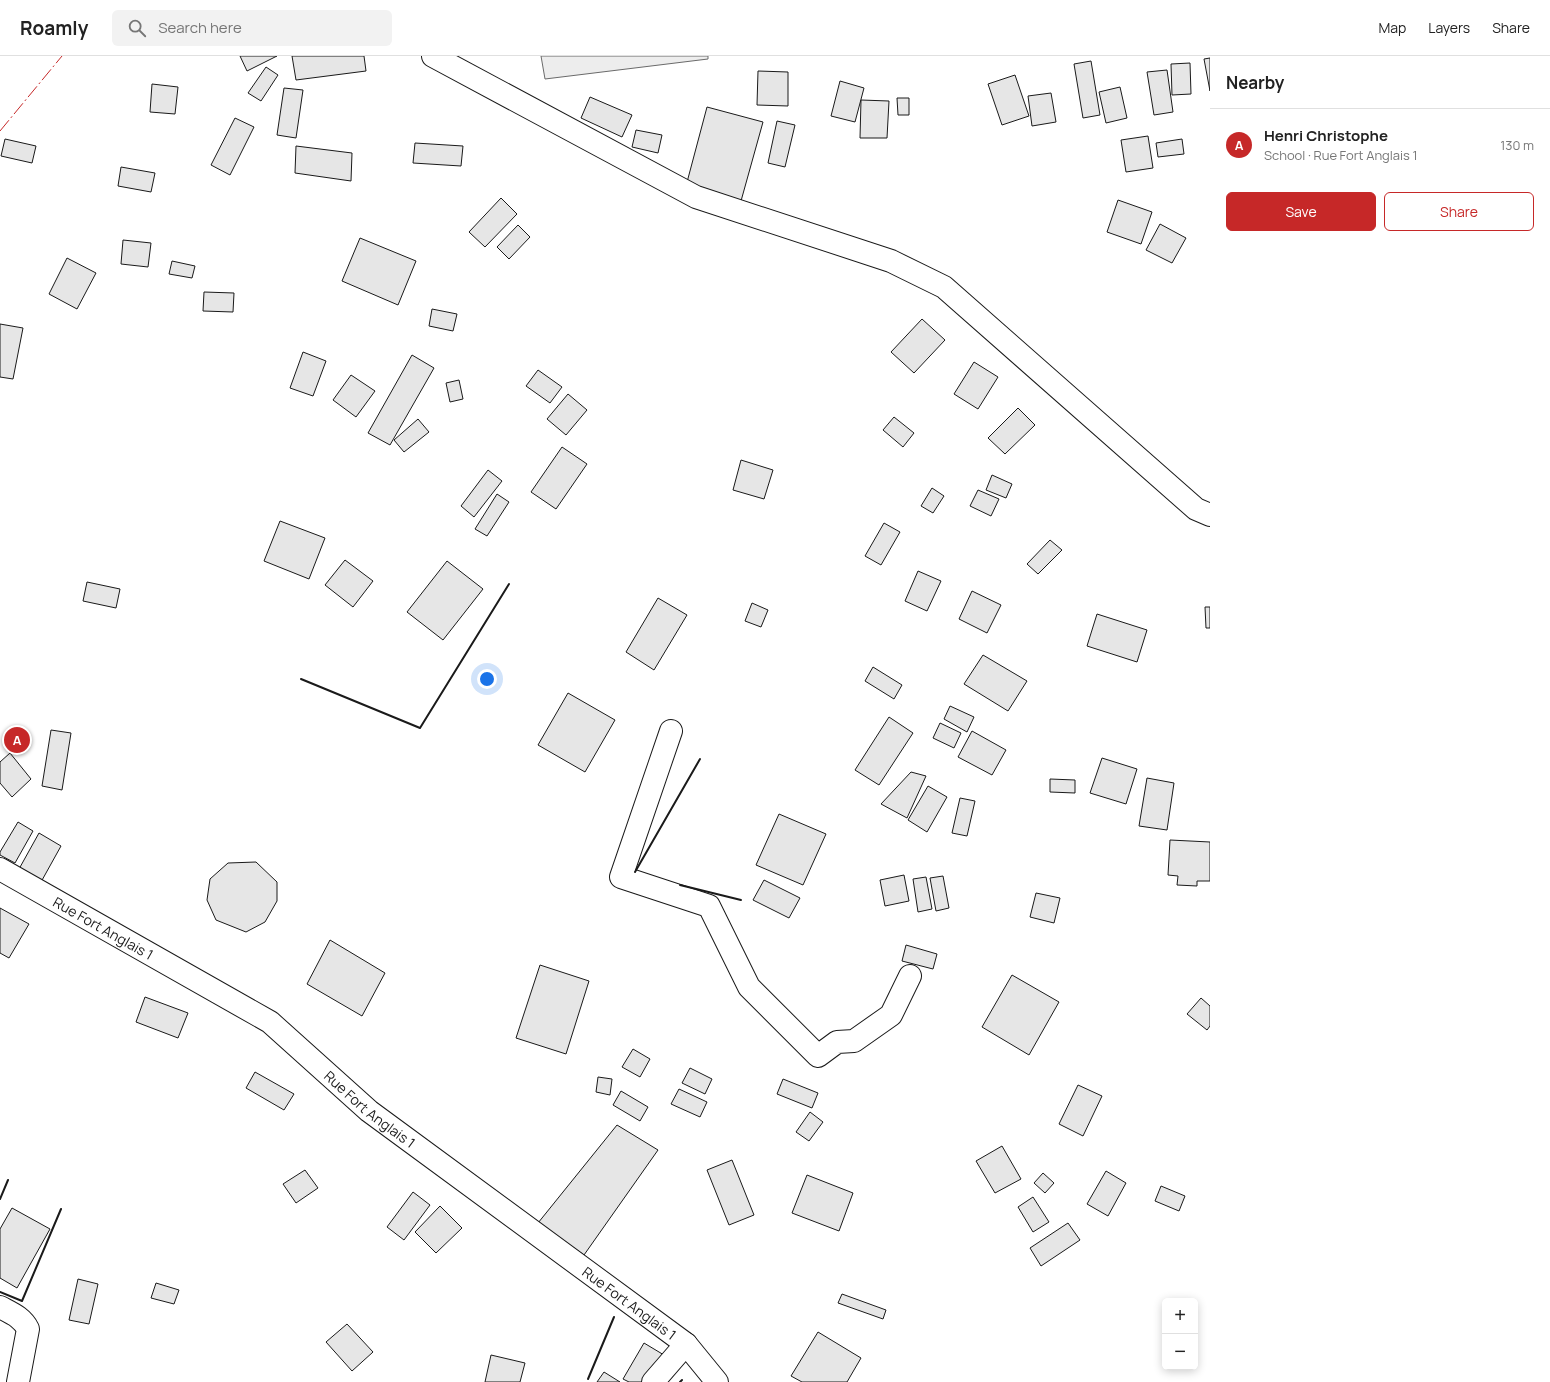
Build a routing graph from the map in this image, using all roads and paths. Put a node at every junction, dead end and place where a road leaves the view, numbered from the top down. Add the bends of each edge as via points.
1 (433, 56) edge
2 (1210, 515) edge
3 (671, 730) dead end
4 (0, 869) edge
5 (910, 976) dead end
6 (0, 1307) edge
7 (686, 1344) junction
8 (18, 1382) edge
9 (653, 1382) edge
10 (717, 1382) edge

1 - 2 street via 696,197 890,261 944,287 1196,509
3 - 5 street via 621,877 709,906 750,987 818,1056 837,1042 854,1041 891,1015
4 - 7 street, Rue Fort Anglais 1 via 270,1022 369,1111
6 - 8 street via 25,1322 28,1329
7 - 9 street
7 - 10 street, Rue Fort Anglais 1

